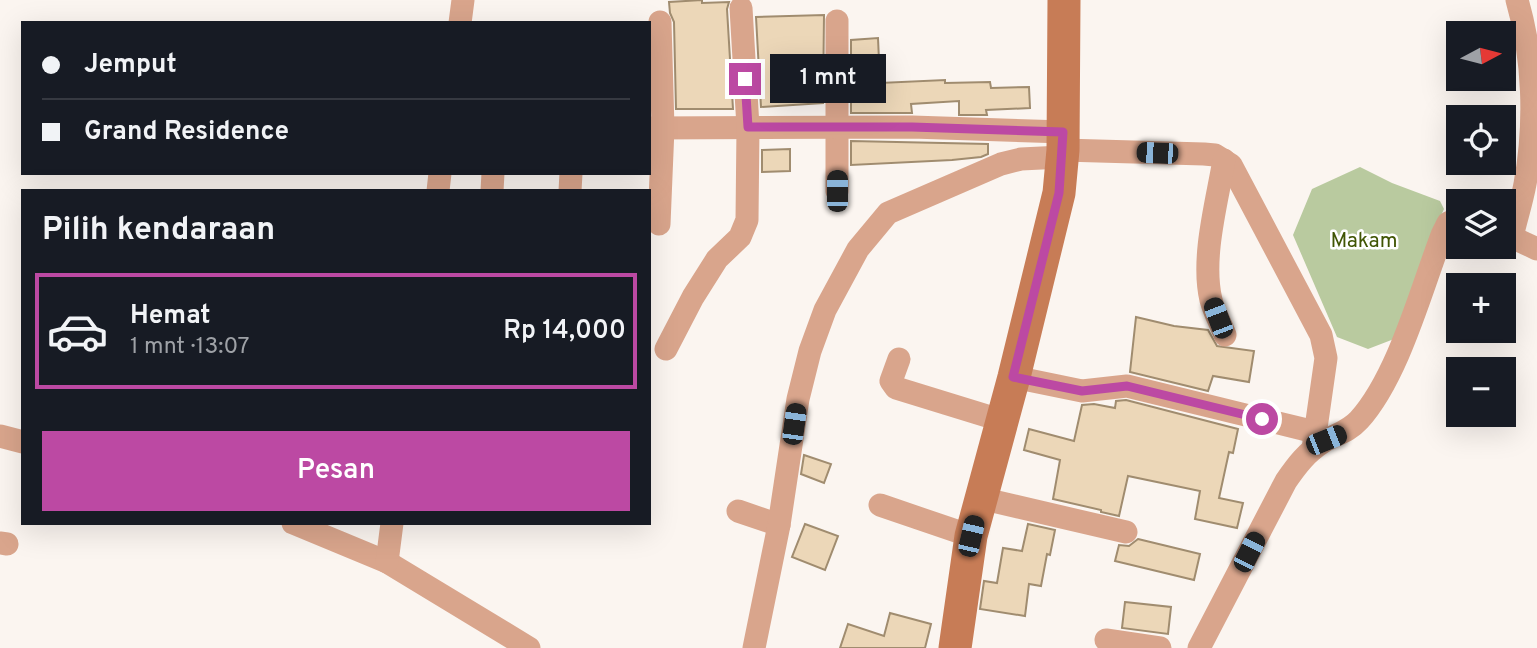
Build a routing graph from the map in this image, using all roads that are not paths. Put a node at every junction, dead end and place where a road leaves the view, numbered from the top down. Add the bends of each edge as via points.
1 (463, 0) edge
2 (1064, 0) edge
3 (1517, 0) edge
4 (741, 8) dead end
5 (460, 21) edge
6 (837, 21) dead end
7 (660, 22) dead end
8 (837, 126) junction
9 (748, 127) junction
10 (656, 128) edge
11 (1063, 146) junction
12 (1224, 160) junction
13 (837, 191) dead end
14 (1516, 210) edge
15 (659, 224) dead end
16 (1446, 227) edge
17 (1516, 239) edge
18 (1537, 249) edge
19 (1225, 335) dead end
20 (666, 349) dead end
21 (899, 359) dead end
22 (1013, 377) junction
23 (1000, 420) junction
24 (0, 436) edge
25 (1314, 440) junction
26 (21, 441) edge
27 (980, 498) junction
28 (880, 505) dead end
29 (738, 510) dead end
30 (298, 525) edge
31 (392, 525) edge
32 (779, 525) junction
33 (1126, 533) dead end
34 (971, 536) junction
35 (387, 562) junction
36 (1107, 640) dead end
37 (528, 648) edge
38 (754, 648) edge
39 (955, 648) edge
40 (1160, 648) edge
41 (1199, 648) edge

1 - 5 street
2 - 11 street
3 - 14 street via 1531,74 1531,129 1525,184
4 - 9 street
6 - 8 street
7 - 10 street
8 - 9 street
8 - 11 street
8 - 13 street
9 - 10 street
9 - 20 street via 745,230 717,259
10 - 15 street
11 - 12 street via 1204,154
11 - 22 street via 1059,193
11 - 32 street via 1001,164 888,213 858,249 825,310 810,351
12 - 19 street via 1208,279
12 - 25 street via 1237,174 1321,335 1326,358
16 - 25 street via 1380,390 1345,433
17 - 18 street
21 - 23 street via 891,381 896,388
22 - 23 street
22 - 25 street via 1082,391 1127,386
23 - 27 street
24 - 26 street
25 - 41 street via 1286,481
27 - 33 street
27 - 34 street
28 - 34 street
29 - 32 street
30 - 35 street
31 - 35 street
32 - 38 street
34 - 39 street
35 - 37 street
36 - 40 street

